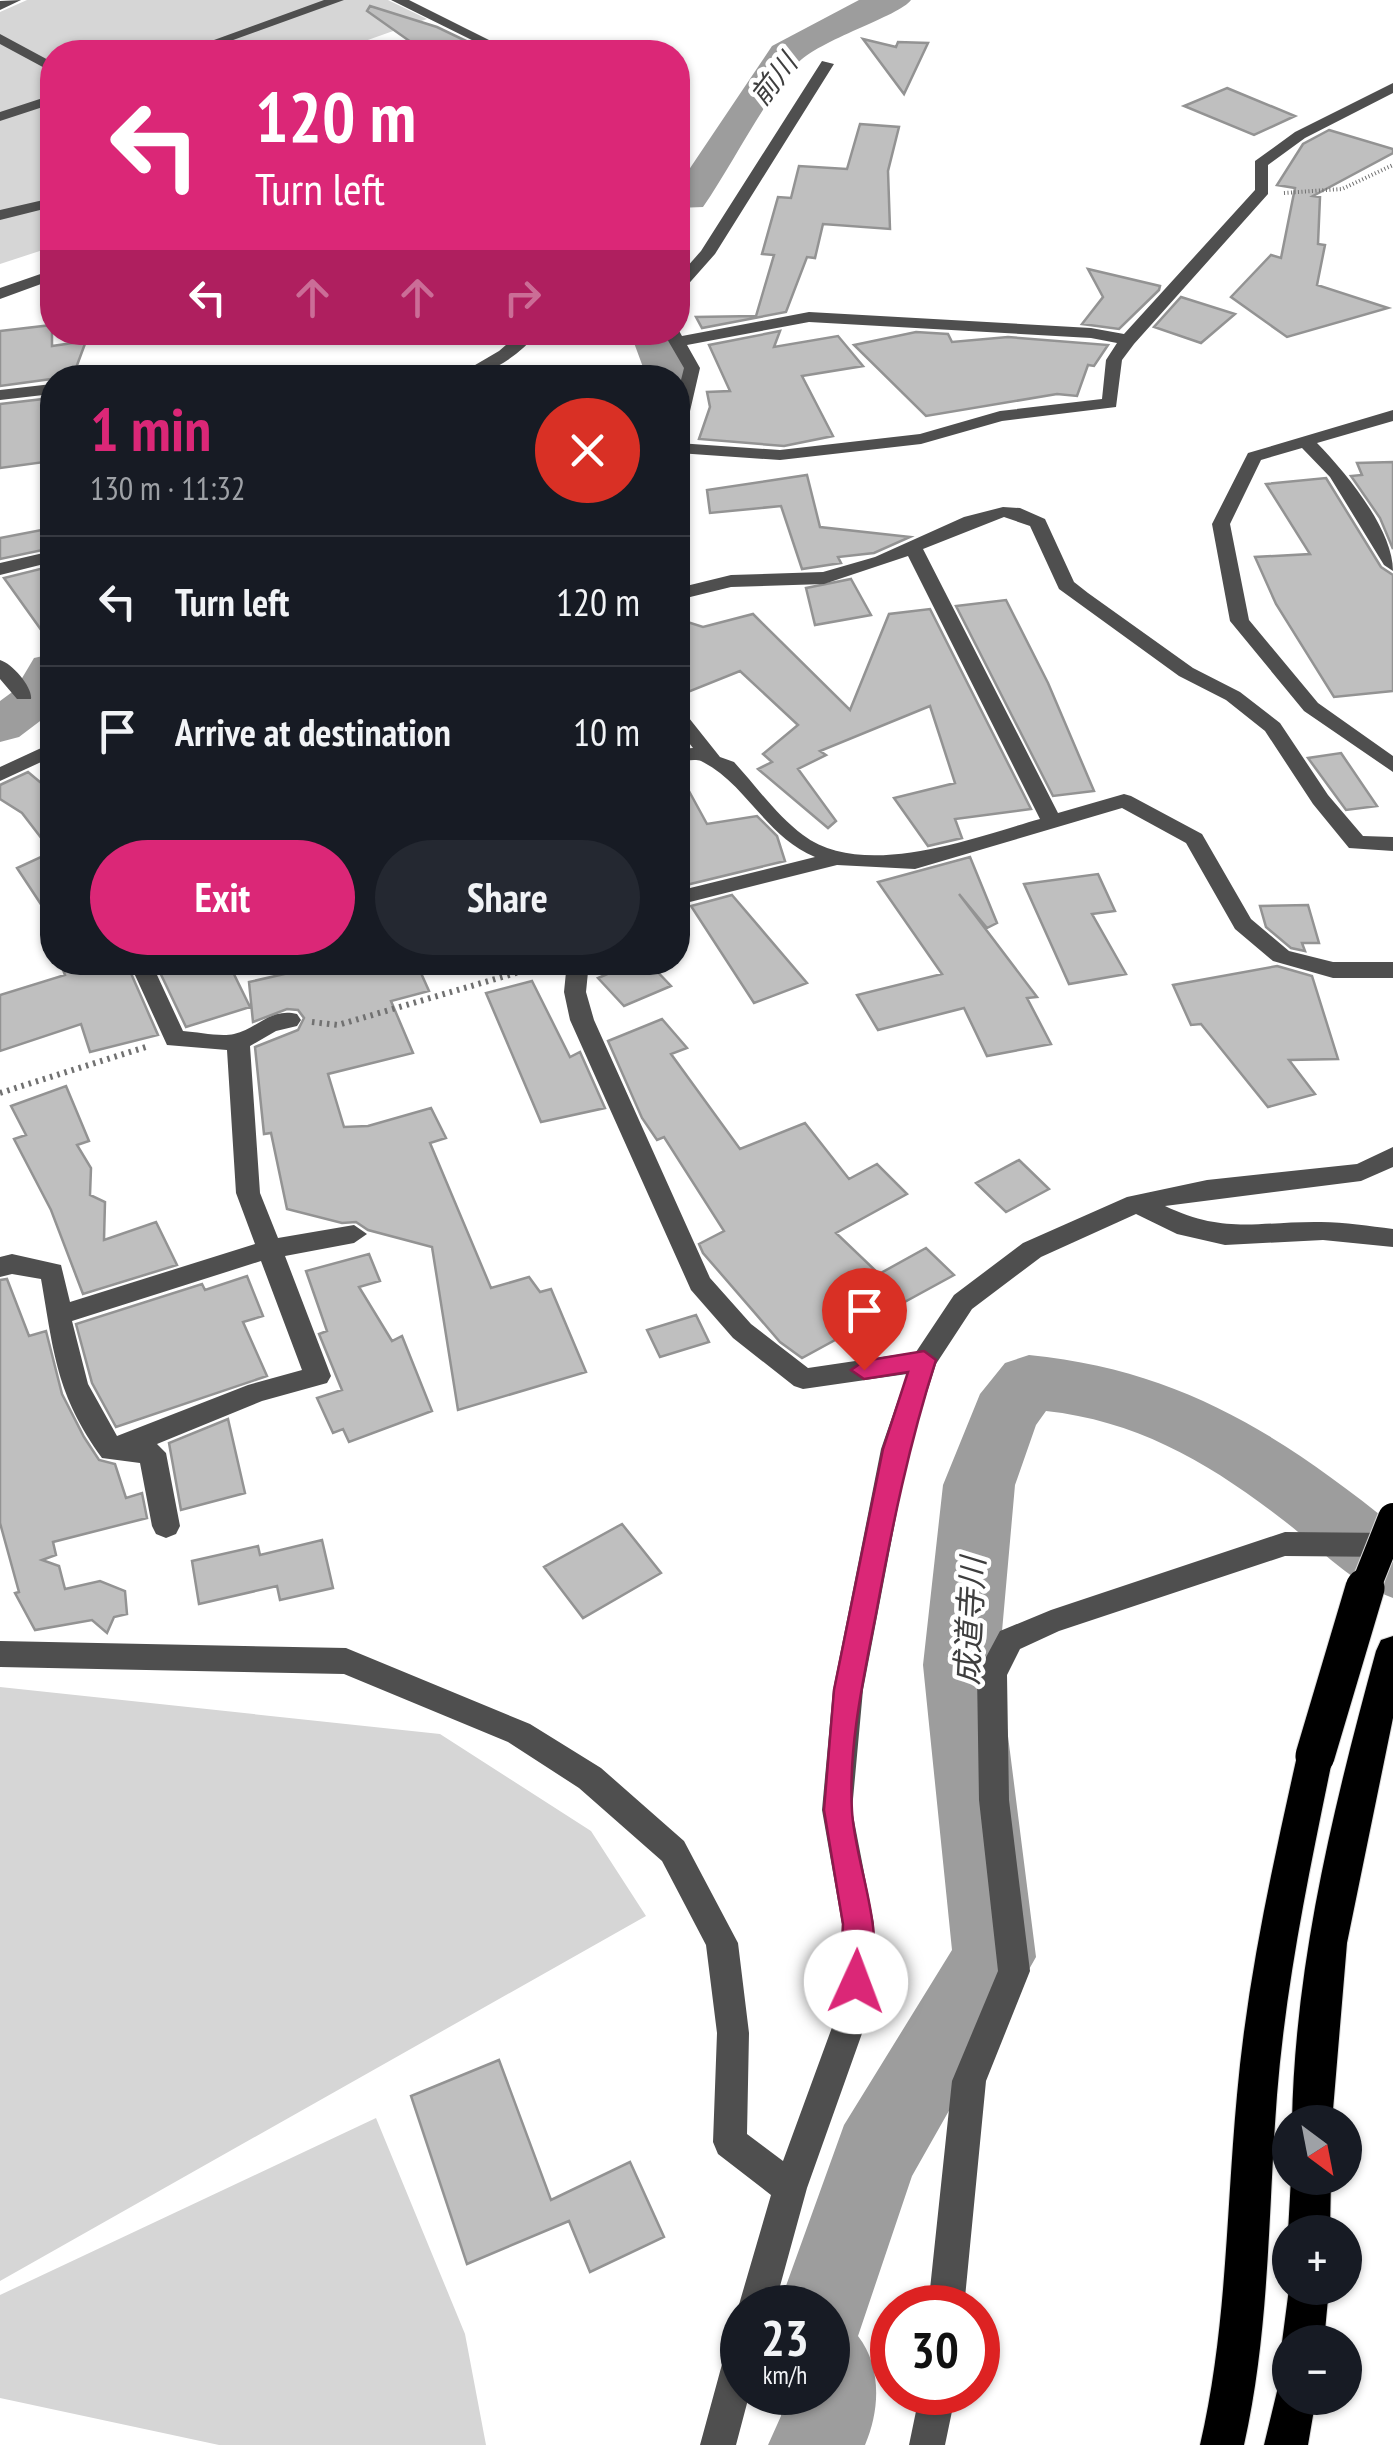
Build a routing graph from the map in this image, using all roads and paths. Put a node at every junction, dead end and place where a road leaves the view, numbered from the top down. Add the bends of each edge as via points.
1 (14, 0) edge
2 (337, 0) edge
3 (398, 0) edge
4 (0, 6) edge
5 (0, 38) edge
6 (222, 40) edge
7 (481, 40) edge
8 (40, 61) edge
9 (827, 64) dead end
10 (1393, 87) edge
11 (40, 103) edge
12 (0, 117) edge
13 (1393, 165) edge
14 (1263, 192) junction
15 (40, 206) edge
16 (0, 215) edge
17 (690, 272) edge
18 (40, 279) edge
19 (0, 294) edge
20 (690, 335) edge
21 (1128, 340) junction
22 (516, 345) edge
23 (679, 345) edge
24 (486, 365) edge
25 (690, 379) edge
26 (40, 390) edge
27 (0, 395) edge
28 (1393, 415) edge
29 (690, 439) edge
30 (1305, 441) junction
31 (914, 548) junction
32 (40, 561) edge
33 (1393, 565) edge
34 (0, 569) edge
35 (690, 591) edge
36 (0, 666) edge
37 (24, 696) dead end
38 (690, 731) edge
39 (708, 753) junction
40 (40, 754) edge
41 (690, 754) edge
42 (1393, 766) edge
43 (0, 775) edge
44 (1052, 822) junction
45 (1393, 844) edge
46 (838, 858) junction
47 (690, 895) edge
48 (1393, 970) edge
49 (146, 975) edge
50 (577, 975) edge
51 (290, 1020) dead end
52 (238, 1042) junction
53 (1393, 1156) edge
54 (1136, 1203) junction
55 (354, 1234) dead end
56 (1393, 1238) edge
57 (266, 1250) junction
58 (0, 1266) edge
59 (62, 1314) junction
60 (924, 1360) junction
61 (112, 1450) junction
62 (1393, 1518) edge
63 (166, 1526) dead end
64 (1393, 1545) edge
65 (1393, 1651) edge
66 (0, 1654) edge
67 (1313, 2105) edge
68 (790, 2188) junction
69 (763, 2285) edge
70 (948, 2285) edge
71 (726, 2415) edge
72 (933, 2415) edge
73 (1291, 2415) edge
74 (718, 2445) edge
75 (927, 2445) edge
76 (1222, 2445) edge
77 (1286, 2445) edge

1 - 4 street
2 - 6 street
3 - 7 street
5 - 8 street
9 - 17 street via 717,240
10 - 14 street via 1270,155 1260,164
11 - 12 street
13 - 14 path via 1334,193
14 - 21 street
15 - 16 street
18 - 19 street
20 - 21 street via 809,317
21 - 29 street via 1114,360 1110,403 1000,416 921,439 780,456
22 - 24 street
23 - 25 street via 692,368
26 - 27 street
28 - 30 street
30 - 33 street via 1337,474
30 - 42 street via 1254,457 1220,524 1240,621 1311,707
31 - 35 street via 824,578 731,581
31 - 44 street
31 - 45 street via 1003,512 1038,523 1066,585 1273,727 1357,843
32 - 34 street
36 - 37 street
38 - 39 street
39 - 41 street
39 - 46 street via 796,841
40 - 43 street
44 - 46 street via 915,862
44 - 48 street via 1124,800 1194,839 1244,924 1281,956 1333,970
46 - 47 street
49 - 52 street via 175,1039
50 - 60 street via 582,1020 700,1283 742,1331 803,1380
51 - 52 street
52 - 57 street via 248,1193
53 - 54 street via 1362,1172
54 - 56 street via 1186,1227 1225,1236 1323,1231
54 - 60 street via 1032,1250 963,1302
55 - 57 street
57 - 59 street
57 - 61 street via 318,1376 240,1398
58 - 59 street via 52,1272
59 - 61 street via 62,1344
60 - 68 street via 895,1449 848,1690 838,1810 858,1924 854,2011
61 - 63 street via 152,1453
62 - 76 highway, bridge via 1315,1756 1276,1937 1257,2096 1249,2291
64 - 70 street via 1284,1544 1010,1640 992,1674 994,1782 1014,1971 968,2080
65 - 67 highway via 1360,1769 1326,1948
66 - 68 street via 346,1661 519,1733 590,1778 673,1850 722,1942 733,2033 730,2142
68 - 69 street
71 - 74 street
72 - 75 street
73 - 77 highway

